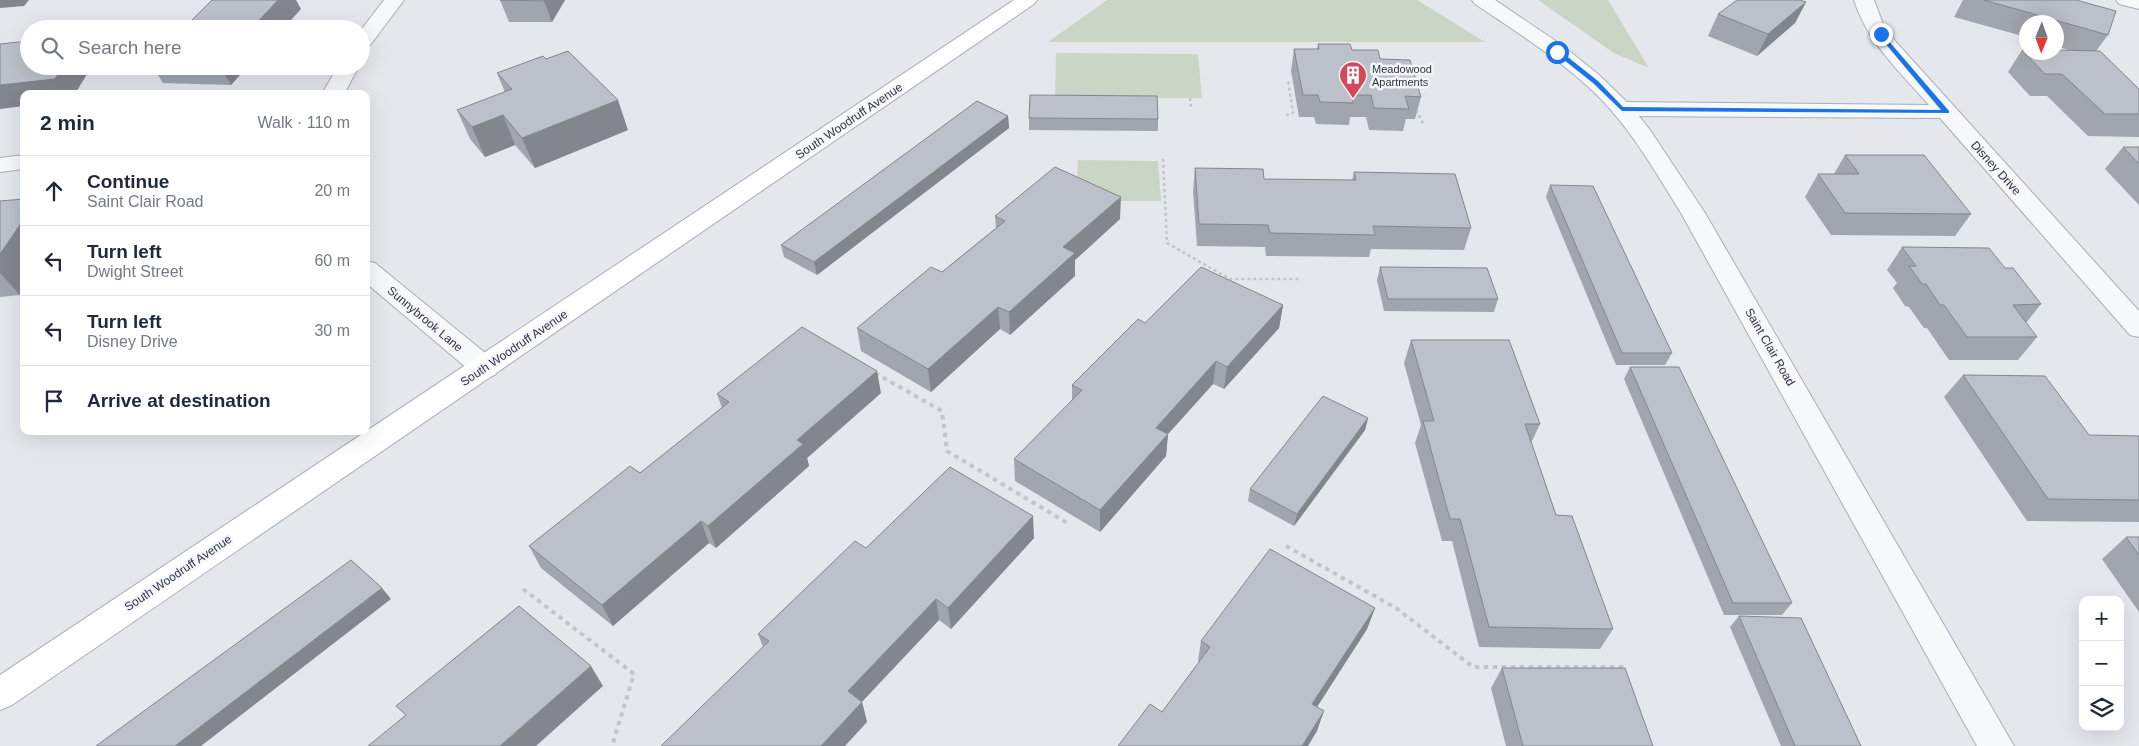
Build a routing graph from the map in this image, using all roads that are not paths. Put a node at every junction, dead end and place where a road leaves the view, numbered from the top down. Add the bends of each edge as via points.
1 (394, 0) edge
2 (1027, 0) edge
3 (1482, 0) edge
4 (1864, 0) edge
5 (2126, 0) edge
6 (2139, 3) edge
7 (370, 32) edge
8 (344, 75) edge
9 (335, 90) edge
10 (1622, 109) junction
11 (1946, 112) junction
12 (20, 162) edge
13 (0, 165) edge
14 (370, 272) edge
15 (2139, 328) edge
16 (484, 368) junction
17 (0, 694) edge
18 (1996, 746) edge

1 - 7 street
2 - 16 main road, South Woodruff Avenue
3 - 10 street, Saint Clair Road via 1557,52
4 - 11 street, Disney Drive via 1866,12 1881,34
5 - 6 street
8 - 9 street
10 - 11 street
10 - 18 street, Saint Clair Road via 1693,213
11 - 15 street, Disney Drive
12 - 13 street
14 - 16 street, Sunnybrook Lane
16 - 17 main road, South Woodruff Avenue

